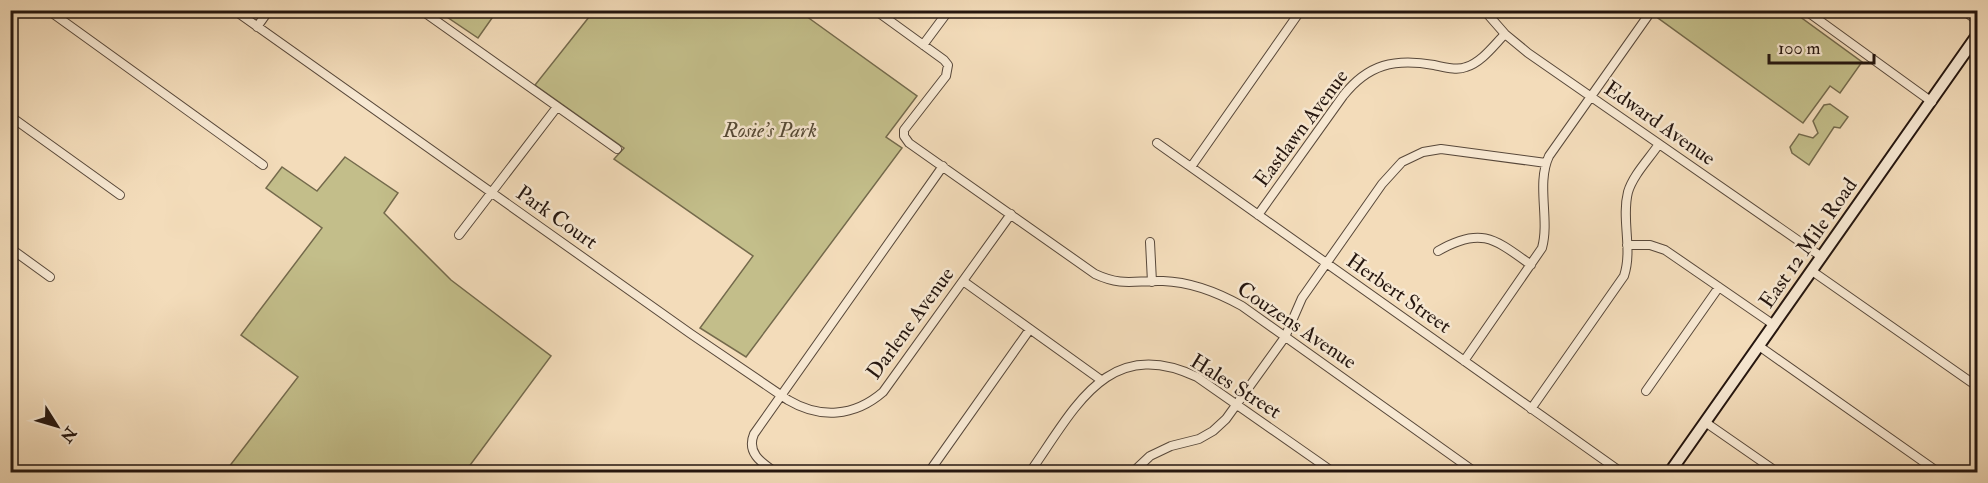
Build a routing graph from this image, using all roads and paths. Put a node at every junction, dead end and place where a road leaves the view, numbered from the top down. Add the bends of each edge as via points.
1 (48, 10) edge
2 (234, 10) edge
3 (269, 10) edge
4 (421, 10) edge
5 (875, 10) edge
6 (949, 10) edge
7 (1301, 10) edge
8 (1484, 10) edge
9 (1805, 10) edge
10 (1963, 10) edge
11 (1650, 11) edge
12 (1977, 21) edge
13 (257, 27) junction
14 (1505, 34) junction
15 (1977, 34) edge
16 (923, 45) junction
17 (1591, 97) junction
18 (1932, 102) junction
19 (557, 107) junction
20 (10, 116) edge
21 (1157, 143) dead end
22 (1659, 144) junction
23 (617, 149) dead end
24 (1546, 163) junction
25 (263, 165) dead end
26 (943, 166) junction
27 (1191, 167) junction
28 (491, 193) junction
29 (120, 195) dead end
30 (1011, 214) junction
31 (1258, 215) junction
32 (459, 235) dead end
33 (1150, 242) dead end
34 (1627, 244) junction
35 (10, 248) edge
36 (1438, 251) dead end
37 (1821, 257) junction
38 (1326, 264) junction
39 (1531, 265) junction
40 (1812, 271) junction
41 (50, 276) dead end
42 (963, 282) junction
43 (1152, 282) junction
44 (1719, 287) junction
45 (1774, 326) junction
46 (1030, 329) junction
47 (1285, 337) junction
48 (1759, 346) junction
49 (1464, 361) junction
50 (1101, 380) junction
51 (1977, 387) edge
52 (1646, 391) dead end
53 (781, 395) junction
54 (1238, 405) junction
55 (1531, 409) junction
56 (1705, 422) junction
57 (775, 472) edge
58 (929, 472) edge
59 (1030, 472) edge
60 (1133, 472) edge
61 (1334, 472) edge
62 (1475, 472) edge
63 (1620, 472) edge
64 (1670, 472) edge
65 (1777, 472) edge
66 (1938, 472) edge

1 - 25 street
2 - 13 street, Park Court
3 - 13 street
4 - 19 street
5 - 16 street
6 - 16 street
7 - 27 street
8 - 14 street, Edward Avenue
9 - 18 street
10 - 12 street
11 - 17 street
13 - 28 street, Park Court
14 - 17 street, Edward Avenue
14 - 31 street, Eastlawn Avenue via 1467,67 1397,62 1359,78 1342,96
15 - 18 main road, East 12 Mile Road
16 - 26 street, Couzens Avenue via 944,60 948,69 904,136
17 - 22 street, Edward Avenue
17 - 24 street
18 - 37 main road, East 12 Mile Road
19 - 23 street
19 - 28 street
20 - 29 street
21 - 27 street, Herbert Street
22 - 34 street via 1628,193
22 - 37 street, Edward Avenue
24 - 38 street via 1449,149 1416,154 1389,175
24 - 39 street via 1544,239
26 - 30 street, Couzens Avenue
26 - 53 street
27 - 31 street, Herbert Street
28 - 32 street
28 - 53 street, Park Court
30 - 42 street, Darlene Avenue
30 - 43 street, Couzens Avenue via 1095,274 1126,284
31 - 38 street, Herbert Street
33 - 43 street
34 - 44 street via 1665,250
34 - 55 street via 1621,282
35 - 41 street
36 - 39 street via 1457,240 1481,238 1498,242
37 - 40 main road, East 12 Mile Road
38 - 47 street via 1302,298
38 - 49 street, Herbert Street
39 - 49 street
40 - 45 main road, East 12 Mile Road
40 - 51 street
42 - 46 street
42 - 53 street, Darlene Avenue via 890,384 868,403 852,411 823,413 799,406
43 - 47 street, Couzens Avenue via 1186,284 1215,292
44 - 45 street
44 - 52 street
45 - 48 main road, East 12 Mile Road
46 - 50 street
46 - 58 street
47 - 54 street
47 - 62 street, Couzens Avenue
48 - 56 main road, East 12 Mile Road
48 - 66 street
49 - 55 street, Herbert Street
50 - 54 street, Hales Street via 1131,366 1165,365 1197,377
50 - 59 street via 1077,406
53 - 57 street via 751,440 757,458
54 - 60 street via 1213,431 1150,456
54 - 61 street, Hales Street
55 - 63 street, Herbert Street
56 - 64 main road, East 12 Mile Road
56 - 65 street

